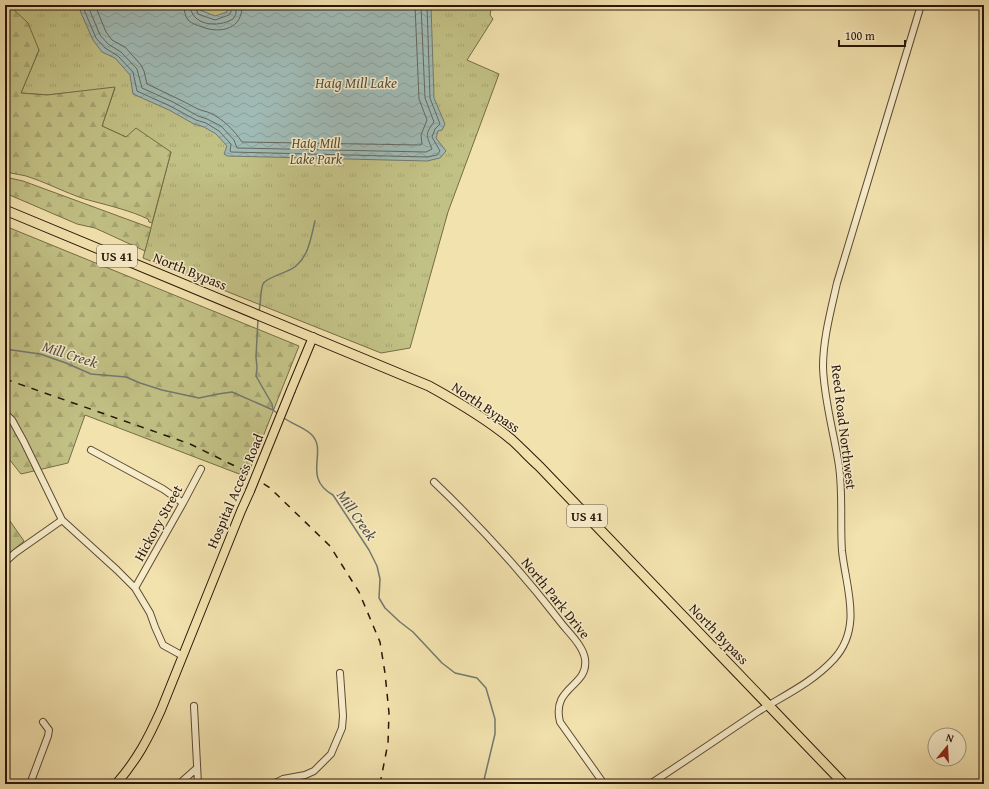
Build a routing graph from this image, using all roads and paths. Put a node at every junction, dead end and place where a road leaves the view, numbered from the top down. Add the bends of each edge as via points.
1 (921, 5) edge
2 (5, 210) edge
3 (313, 337) junction
4 (5, 413) edge
5 (91, 450) dead end
6 (201, 469) dead end
7 (434, 482) dead end
8 (183, 503) junction
9 (62, 520) junction
10 (5, 562) edge
11 (135, 588) junction
12 (183, 656) junction
13 (340, 673) dead end
14 (194, 706) dead end
15 (768, 706) junction
16 (43, 722) dead end
17 (197, 768) junction
18 (30, 784) edge
19 (116, 784) edge
20 (179, 784) edge
21 (198, 784) edge
22 (273, 784) edge
23 (604, 784) edge
24 (650, 784) edge
25 (844, 784) edge

1 - 15 street, Reed Road Northwest via 837,283 824,349 824,387 839,467 842,549 850,601 850,626 834,659 810,679
2 - 3 highway, North Bypass / US 41
3 - 12 main road, Hospital Access Road, bridge via 240,510
3 - 15 highway, North Bypass / US 41 via 429,386 462,405 512,441 539,466
4 - 9 street via 12,420 24,442
5 - 8 street via 163,489
6 - 8 street, Hickory Street
7 - 23 street, North Park Drive via 514,565 582,650 584,669 578,680 561,698 558,711 560,722
8 - 11 street, Hickory Street
9 - 10 street
9 - 11 street
11 - 12 street via 150,613 163,645
12 - 19 main road, Hospital Access Road via 148,740
13 - 22 street via 342,728 330,754 314,771 283,778
14 - 17 street
15 - 24 street, Reed Road Northwest
15 - 25 highway, North Bypass / US 41
16 - 18 street via 49,730 48,736
17 - 20 street
17 - 21 street

